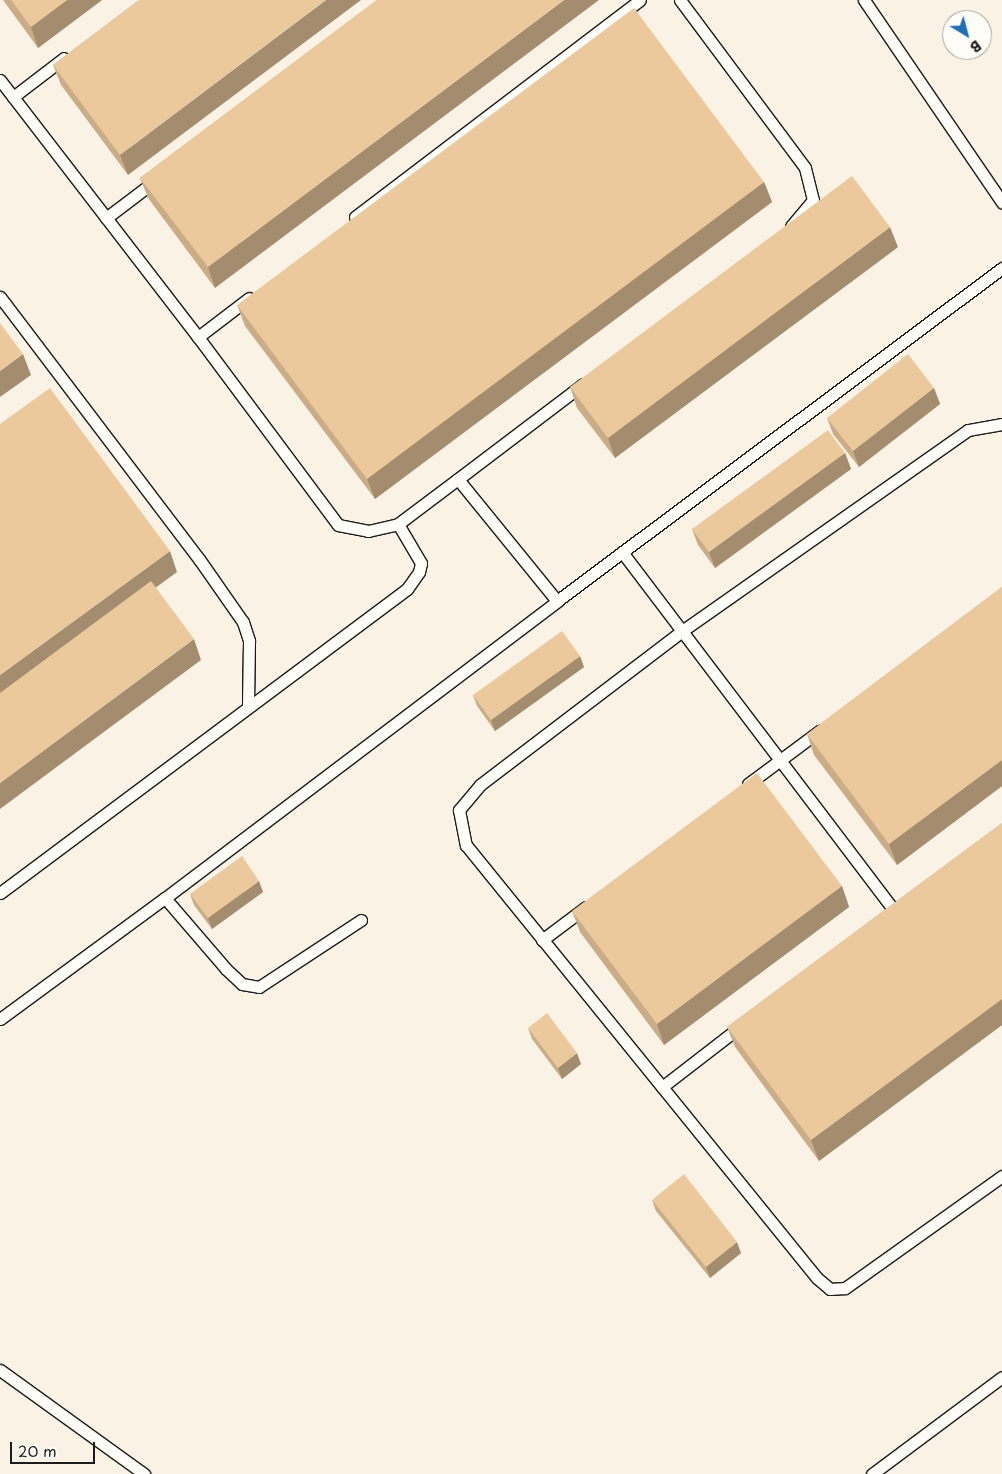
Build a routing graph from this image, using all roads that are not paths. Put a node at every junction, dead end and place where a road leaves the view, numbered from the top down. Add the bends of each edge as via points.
1 (640, 0) edge
2 (680, 0) edge
3 (864, 0) edge
4 (73, 51) edge
5 (0, 80) edge
6 (12, 97) junction
7 (161, 176) edge
8 (1002, 202) edge
9 (106, 218) junction
10 (348, 222) edge
11 (781, 234) edge
12 (1002, 268) edge
13 (261, 289) edge
14 (0, 298) edge
15 (198, 337) junction
16 (592, 377) edge
17 (1002, 424) edge
18 (458, 479) junction
19 (398, 524) junction
20 (622, 552) junction
21 (557, 601) junction
22 (682, 631) junction
23 (248, 707) junction
24 (828, 724) edge
25 (780, 760) junction
26 (740, 790) edge
27 (0, 893) edge
28 (165, 898) junction
29 (598, 898) edge
30 (893, 909) edge
31 (361, 920) dead end
32 (542, 940) junction
33 (754, 1016) edge
34 (0, 1019) edge
35 (662, 1086) junction
36 (1002, 1176) edge
37 (0, 1370) edge
38 (1002, 1377) edge
39 (144, 1474) edge
40 (872, 1474) edge

1 - 10 lane
2 - 11 lane via 805,168 813,200
3 - 8 lane
4 - 6 lane
5 - 6 lane
6 - 9 lane
7 - 9 lane
9 - 15 lane
12 - 20 lane
13 - 15 lane
14 - 23 lane via 59,383 199,559 243,622 249,641
15 - 19 lane via 338,524 368,531
16 - 18 lane
17 - 22 lane via 968,430
18 - 19 lane
18 - 21 lane
19 - 23 lane via 422,563 407,589
20 - 21 lane
20 - 22 lane
21 - 28 lane
22 - 25 lane
22 - 32 lane via 480,785 459,810 466,845
23 - 27 lane
24 - 25 lane
25 - 26 lane
25 - 30 lane
28 - 31 lane via 226,969 242,984 259,987
28 - 34 lane
29 - 32 lane
32 - 35 lane
33 - 35 lane
35 - 36 lane via 830,1290 845,1288
37 - 39 lane
38 - 40 lane

